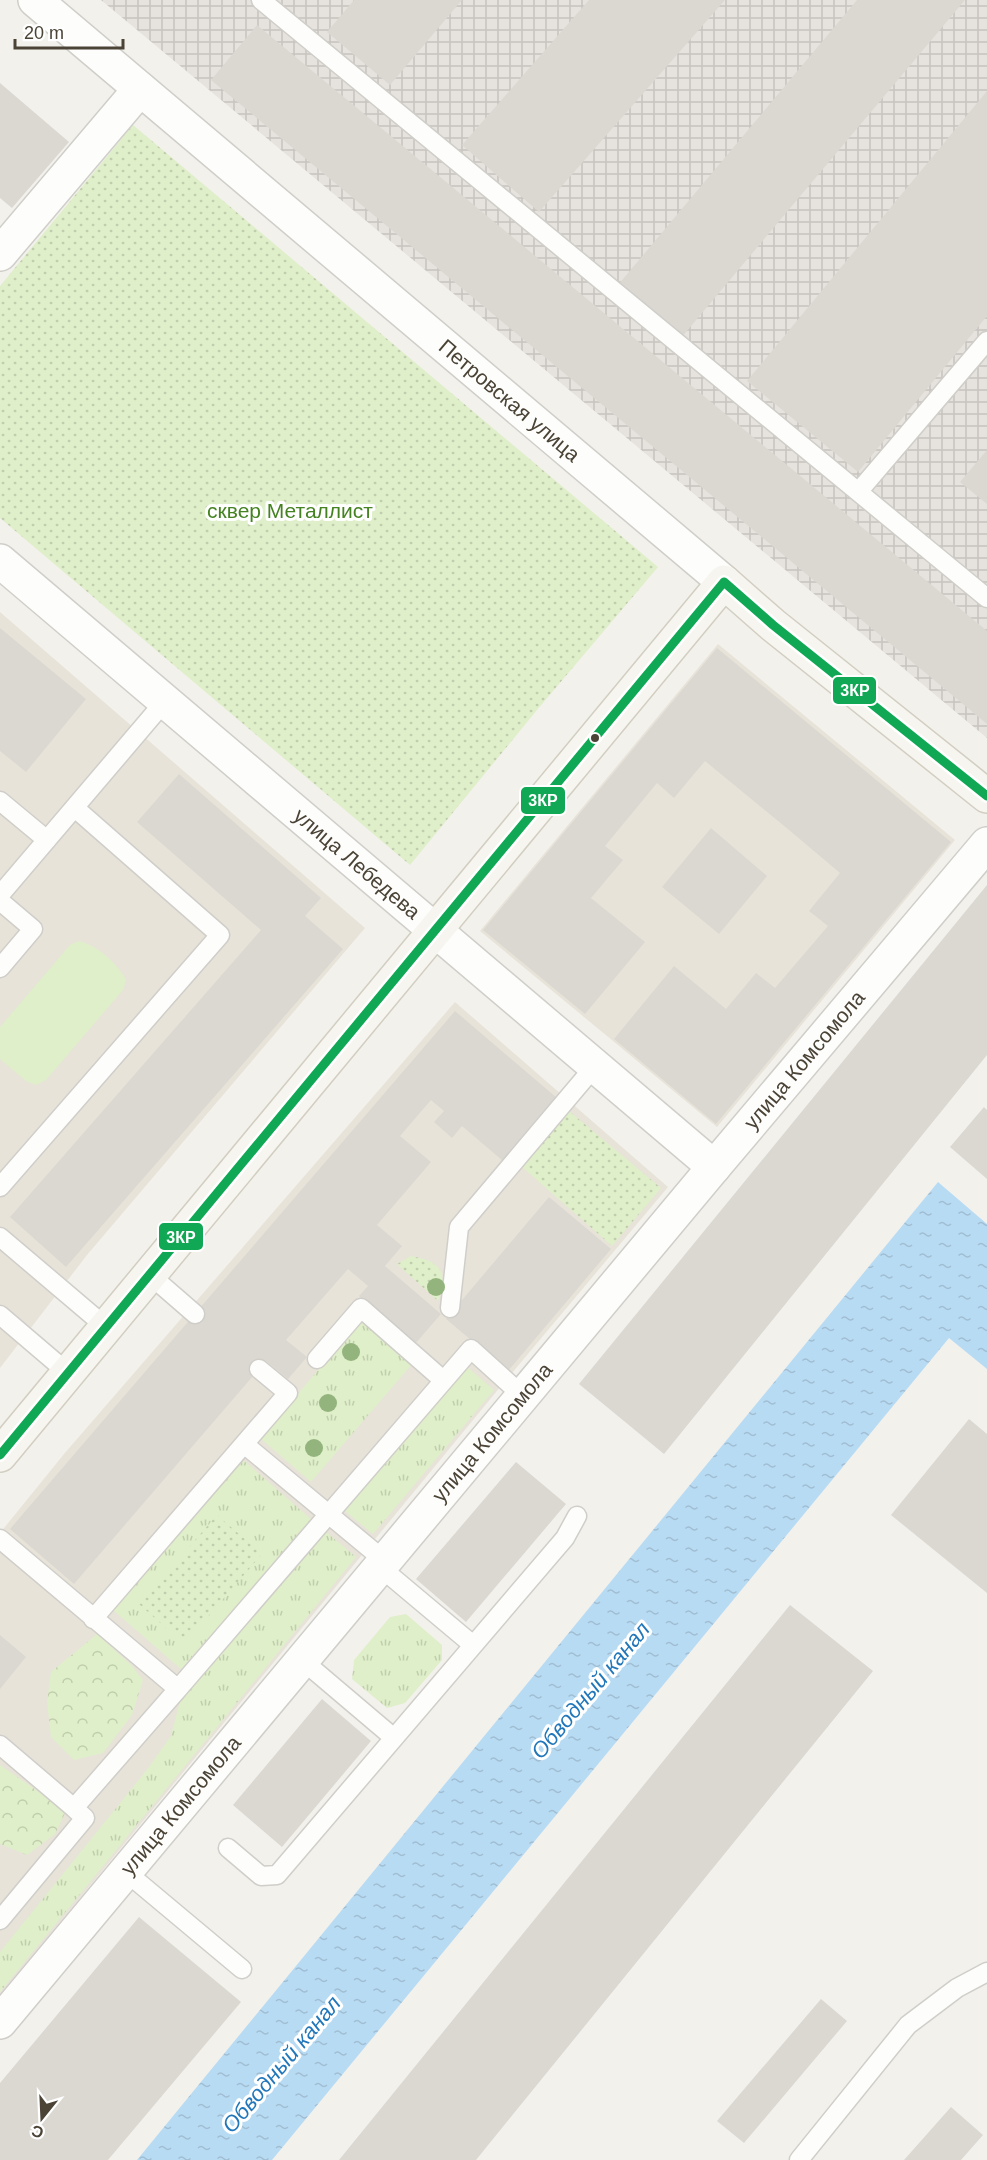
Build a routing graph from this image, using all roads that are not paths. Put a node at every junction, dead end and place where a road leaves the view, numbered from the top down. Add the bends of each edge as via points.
1 (35, 0) edge
2 (261, 0) edge
3 (140, 89) junction
4 (0, 254) edge
5 (987, 341) edge
6 (859, 491) junction
7 (0, 561) edge
8 (724, 582) junction
9 (987, 598) edge
10 (165, 701) junction
11 (987, 796) edge
12 (0, 801) edge
13 (75, 808) junction
14 (47, 840) junction
15 (987, 844) edge
16 (0, 895) edge
17 (0, 901) edge
18 (435, 930) junction
19 (0, 968) edge
20 (595, 1066) junction
21 (714, 1167) junction
22 (0, 1187) edge
23 (0, 1237) edge
24 (150, 1275) junction
25 (450, 1308) dead end
26 (195, 1314) dead end
27 (0, 1315) edge
28 (106, 1327) junction
29 (317, 1359) dead end
30 (259, 1368) dead end
31 (68, 1373) junction
32 (444, 1380) junction
33 (523, 1396) junction
34 (244, 1444) junction
35 (0, 1455) edge
36 (329, 1514) junction
37 (577, 1516) dead end
38 (0, 1539) edge
39 (382, 1564) junction
40 (93, 1619) junction
41 (473, 1646) junction
42 (302, 1660) junction
43 (178, 1689) junction
44 (394, 1738) junction
45 (0, 1745) edge
46 (74, 1808) junction
47 (228, 1848) dead end
48 (126, 1872) junction
49 (0, 1920) edge
50 (242, 1969) dead end
51 (987, 1972) edge
52 (0, 2022) edge
53 (799, 2160) edge

1 - 3 street, Петровская улица
2 - 6 lane
3 - 4 street
3 - 8 street, Петровская улица
5 - 6 lane
6 - 9 lane
7 - 10 street, улица Лебедева
8 - 11 street, Петровская улица
8 - 18 street
10 - 13 lane
10 - 18 street, улица Лебедева
12 - 14 lane
13 - 14 lane
13 - 22 lane via 220,935
14 - 16 lane
15 - 21 street, улица Комсомола
17 - 19 lane via 33,929
18 - 20 street, улица Лебедева
18 - 24 street
20 - 21 street, улица Лебедева
20 - 25 lane via 459,1227
21 - 33 street, улица Комсомола
23 - 28 lane
24 - 26 lane
24 - 28 street
27 - 31 lane
28 - 31 street
29 - 32 lane via 361,1308
30 - 34 lane via 288,1393
31 - 35 street
32 - 33 lane via 471,1349
32 - 36 lane
33 - 39 street, улица Комсомола
34 - 36 lane
34 - 40 lane
36 - 39 lane
36 - 43 lane
37 - 41 lane via 565,1538
38 - 40 lane
39 - 41 lane
39 - 42 street, улица Комсомола
40 - 43 lane
41 - 44 lane
42 - 44 lane
42 - 48 street, улица Комсомола
43 - 46 lane
44 - 47 lane via 277,1875 261,1876
45 - 46 lane
46 - 49 lane via 85,1818
48 - 50 lane
48 - 52 street, улица Комсомола
51 - 53 lane via 957,1988 908,2025

